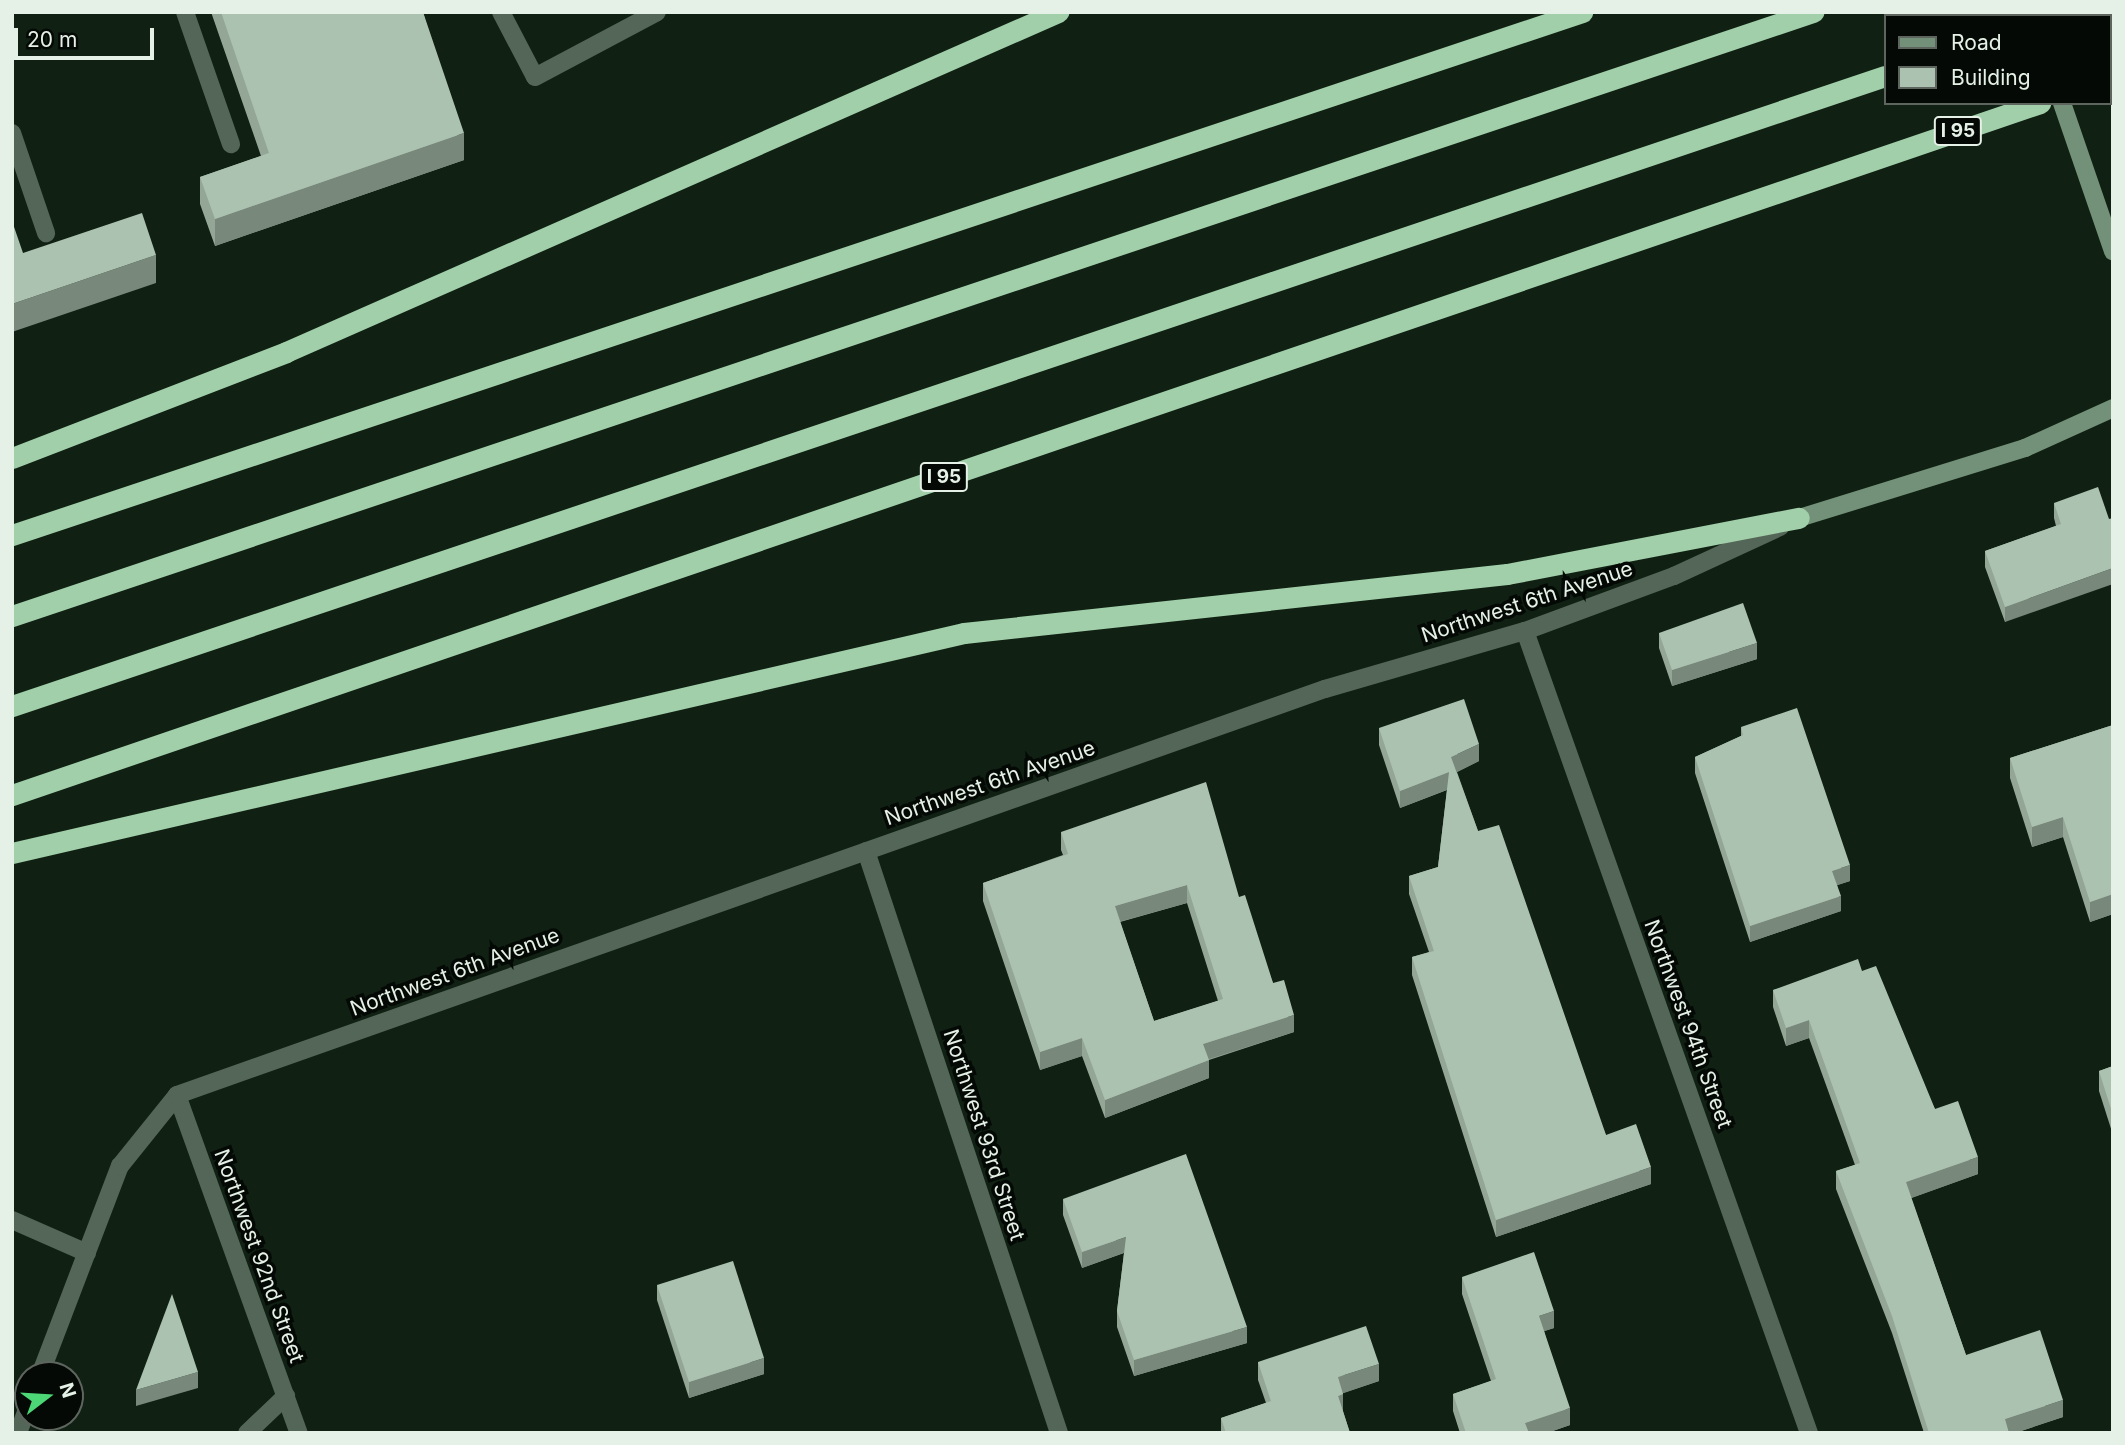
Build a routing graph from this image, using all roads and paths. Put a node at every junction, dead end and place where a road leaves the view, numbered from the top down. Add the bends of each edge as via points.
1 (185, 12) edge
2 (501, 12) edge
3 (657, 12) edge
4 (1058, 12) edge
5 (1582, 12) edge
6 (1813, 12) edge
7 (632, 19) edge
8 (1884, 76) edge
9 (2034, 105) edge
10 (2063, 105) edge
11 (12, 133) edge
12 (231, 144) dead end
13 (47, 233) dead end
14 (2113, 251) edge
15 (2113, 408) edge
16 (12, 458) edge
17 (1799, 518) junction
18 (12, 535) edge
19 (12, 616) edge
20 (1525, 631) junction
21 (12, 706) edge
22 (12, 795) edge
23 (866, 851) junction
24 (12, 853) edge
25 (177, 1095) junction
26 (12, 1220) edge
27 (87, 1253) junction
28 (45, 1361) edge
29 (286, 1396) junction
30 (247, 1433) edge
31 (299, 1433) edge
32 (1059, 1433) edge
33 (1809, 1433) edge

1 - 12 street
2 - 7 street via 535,77
3 - 7 street
4 - 16 highway via 286,352
5 - 18 highway
6 - 19 highway
8 - 21 highway
9 - 22 highway, I 95
10 - 14 main road
11 - 13 street
15 - 17 main road, Northwest 6th Avenue via 2025,448
17 - 20 street, Northwest 6th Avenue via 1674,576
17 - 24 highway via 1507,574 964,633
20 - 23 street, Northwest 6th Avenue via 1325,689
20 - 33 street, Northwest 94th Street
23 - 25 street, Northwest 6th Avenue
23 - 32 street, Northwest 93rd Street
25 - 27 street via 120,1166
25 - 29 street, Northwest 92nd Street
26 - 27 street
27 - 28 street
29 - 30 street
29 - 31 street, Northwest 92nd Street

